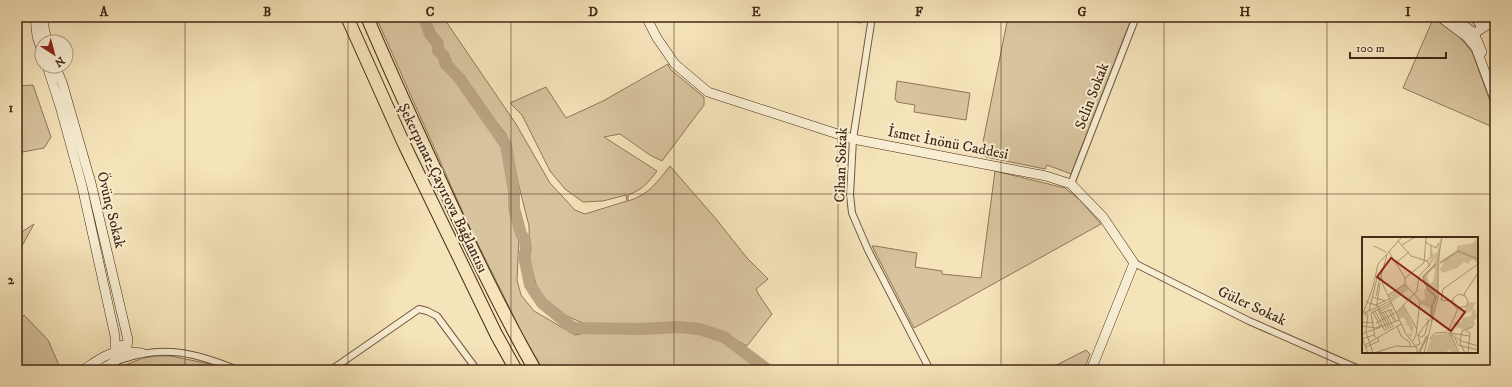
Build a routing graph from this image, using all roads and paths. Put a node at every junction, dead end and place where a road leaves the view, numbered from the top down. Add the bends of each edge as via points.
1 (35, 17) edge
2 (42, 17) edge
3 (346, 17) edge
4 (367, 17) edge
5 (646, 17) edge
6 (872, 17) edge
7 (1136, 17) edge
8 (1440, 17) edge
9 (1453, 17) edge
10 (1474, 17) edge
11 (1486, 17) edge
12 (1495, 20) edge
13 (1474, 33) junction
14 (37, 34) edge
15 (45, 34) edge
16 (50, 74) edge
17 (58, 74) edge
18 (1495, 84) edge
19 (1495, 99) edge
20 (853, 139) junction
21 (1071, 184) junction
22 (1134, 263) junction
23 (115, 336) junction
24 (142, 354) junction
25 (116, 356) junction
26 (83, 370) edge
27 (100, 370) edge
28 (238, 370) edge
29 (331, 370) edge
30 (477, 370) edge
31 (516, 370) edge
32 (535, 370) edge
33 (930, 370) edge
34 (1091, 370) edge
35 (1361, 370) edge

1 - 14 street
2 - 15 street
3 - 31 highway, Şekerpınar-Çayırova Bağlantısı via 404,144
4 - 32 highway, Şekerpınar-Çayırova Bağlantısı via 470,243
5 - 20 street, İsmet İnönü Caddesi via 675,64 708,92
6 - 20 street, Cihan Sokak
7 - 21 street, Selin Sokak
8 - 13 street
9 - 13 street
10 - 13 street
11 - 13 street
12 - 13 street
13 - 18 street
13 - 19 street via 1476,48
16 - 23 street, Övünç Sokak via 82,186
17 - 25 street, Övünç Sokak via 91,183 128,340 125,352
20 - 21 street, İsmet İnönü Caddesi via 1046,176
20 - 33 street, Cihan Sokak via 850,195 852,212 868,250
21 - 22 street, İsmet İnönü Caddesi via 1103,217
22 - 34 street
22 - 35 street, Güler Sokak via 1249,320
23 - 24 street via 130,352
23 - 25 street, Övünç Sokak
24 - 25 street
24 - 28 street via 168,351 191,354
25 - 26 street via 98,360
25 - 27 street
29 - 30 street via 419,309 437,316

